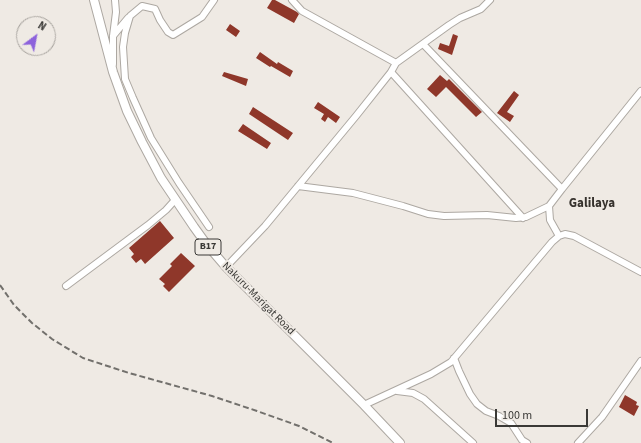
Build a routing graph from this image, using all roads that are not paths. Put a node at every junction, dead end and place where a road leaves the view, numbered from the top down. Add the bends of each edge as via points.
1 (94, 0) edge
2 (115, 0) edge
3 (214, 0) edge
4 (286, 0) edge
5 (490, 0) edge
6 (294, 3) edge
7 (130, 16) junction
8 (113, 36) junction
9 (423, 44) junction
10 (396, 63) junction
11 (113, 72) junction
12 (391, 72) junction
13 (641, 91) edge
14 (298, 186) junction
15 (562, 189) junction
16 (175, 200) junction
17 (549, 206) junction
18 (523, 218) junction
19 (209, 227) dead end
20 (559, 236) junction
21 (226, 266) junction
22 (641, 272) edge
23 (66, 286) dead end
24 (454, 358) junction
25 (641, 361) edge
26 (395, 391) junction
27 (364, 405) junction
28 (400, 443) edge
29 (473, 443) edge
30 (527, 443) edge
31 (578, 443) edge

1 - 11 main road, Nakuru-Marigat Road / B17
2 - 8 street
3 - 7 street via 202,17 174,35 168,32 155,8 142,6
4 - 6 street
5 - 9 street via 481,9 460,18
6 - 10 street via 302,11
7 - 8 street
7 - 19 street via 125,33 125,78 151,138
8 - 11 street
9 - 10 street
9 - 15 street
10 - 12 street
11 - 16 main road, Nakuru-Marigat Road / B17 via 142,142
12 - 14 street
12 - 18 street
13 - 15 street
14 - 18 street via 353,193 428,214
14 - 21 street via 265,226
15 - 17 street
16 - 21 main road, Nakuru-Marigat Road / B17 via 207,245
16 - 23 street via 148,225
17 - 18 street
17 - 20 street via 550,220
20 - 22 street via 574,236
20 - 24 street
21 - 27 main road, Nakuru-Marigat Road / B17
24 - 26 street via 431,374
24 - 30 street via 477,404 511,424
25 - 31 street via 602,417
26 - 27 street
26 - 29 street via 413,393 424,399
27 - 28 main road, Nakuru-Marigat Road / B17

